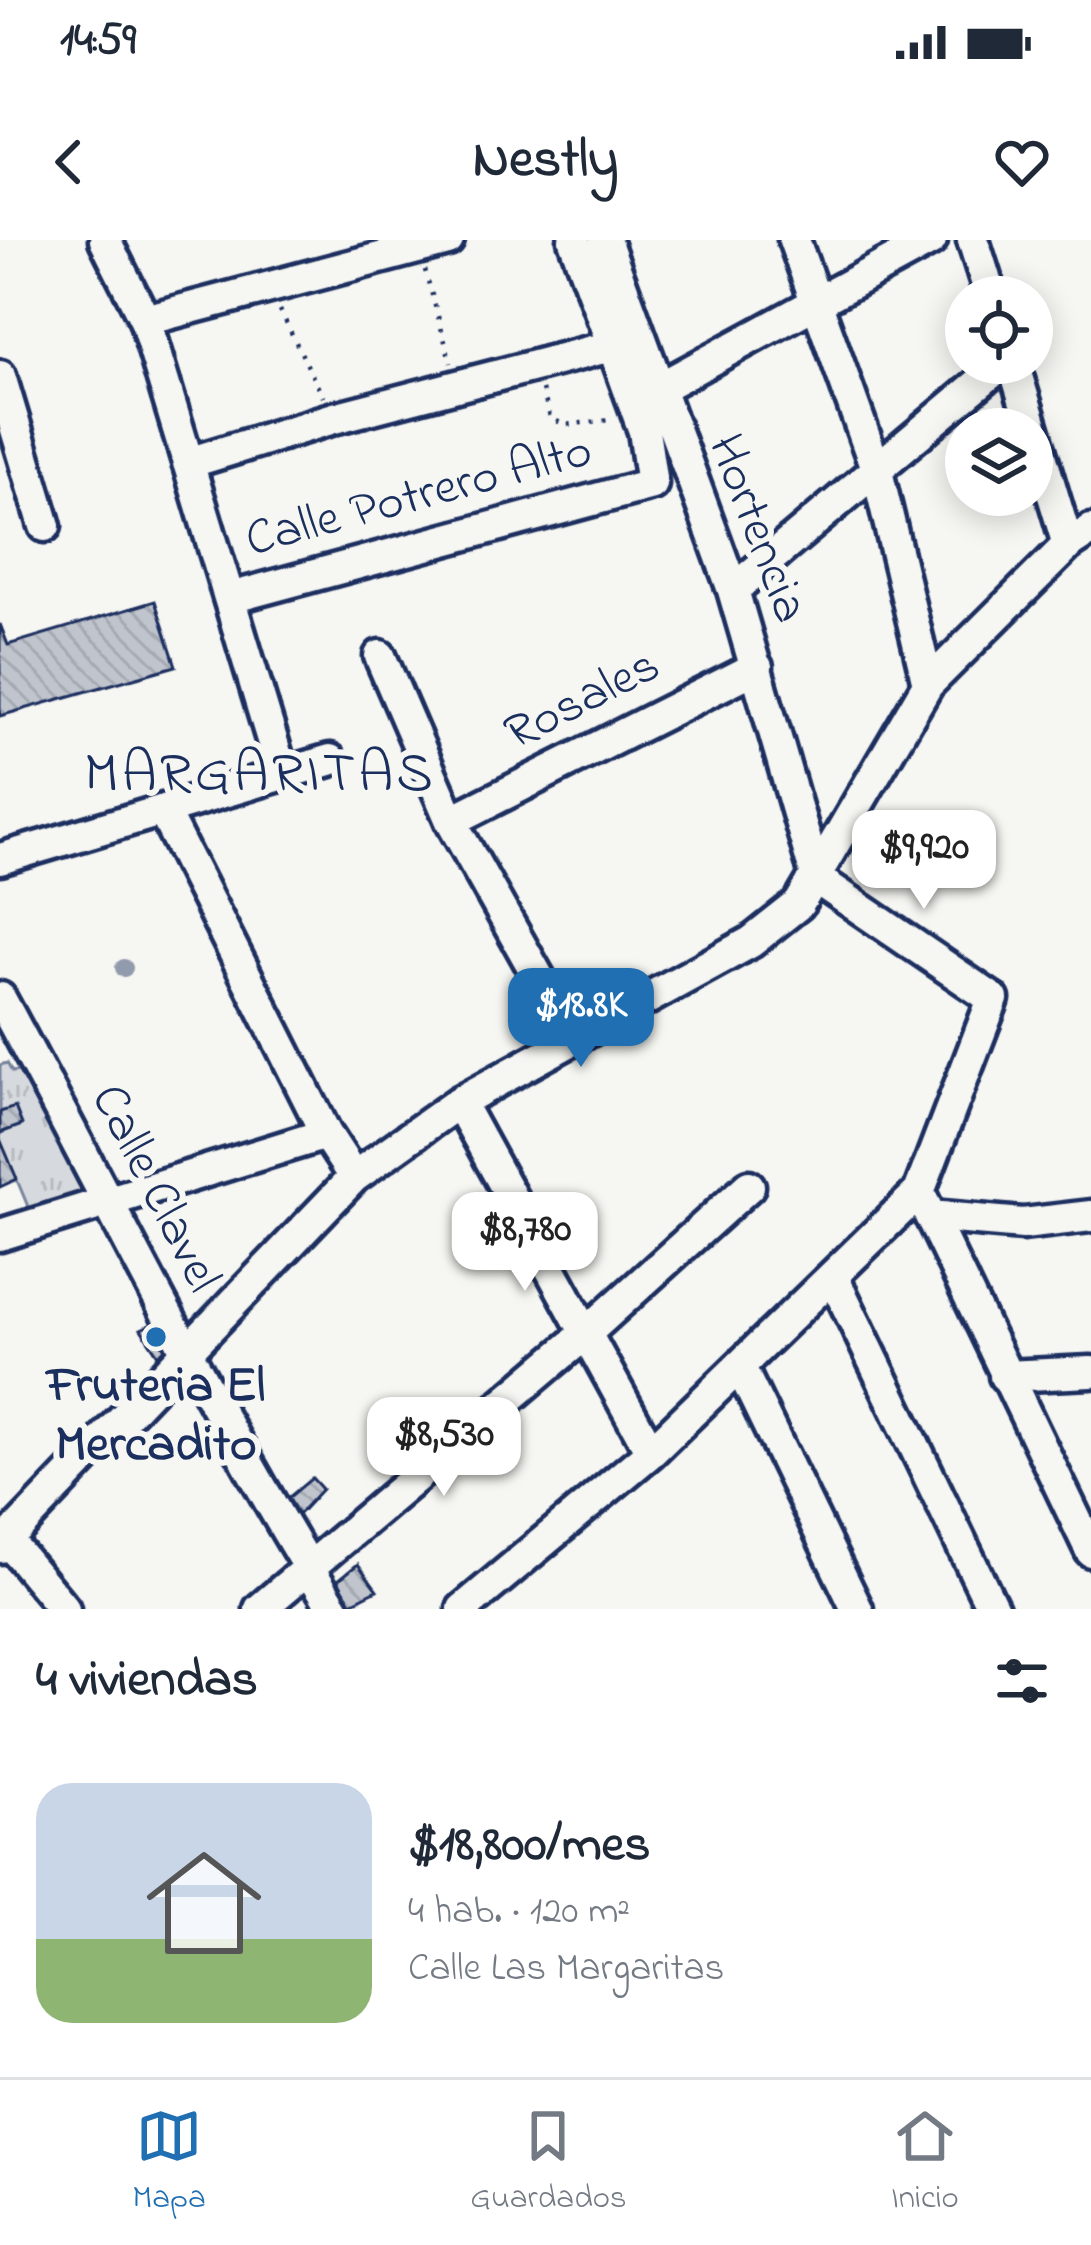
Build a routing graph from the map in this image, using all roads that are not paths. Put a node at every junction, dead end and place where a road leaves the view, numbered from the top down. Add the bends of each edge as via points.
1 (105, 240) edge
2 (574, 240) edge
3 (605, 240) edge
4 (794, 240) edge
5 (931, 240) edge
6 (973, 240) edge
7 (433, 244) edge
8 (984, 276) edge
9 (814, 302) junction
10 (145, 320) junction
11 (611, 346) junction
12 (0, 376) edge
13 (980, 384) edge
14 (1021, 384) edge
15 (661, 387) junction
16 (658, 432) junction
17 (188, 463) junction
18 (878, 471) junction
19 (45, 526) dead end
20 (1080, 537) edge
21 (733, 590) junction
22 (230, 598) junction
23 (380, 656) dead end
24 (757, 667) junction
25 (928, 684) junction
26 (330, 760) dead end
27 (282, 772) junction
28 (164, 814) junction
29 (451, 821) junction
30 (0, 859) edge
31 (817, 879) junction
32 (0, 998) edge
33 (572, 1037) junction
34 (459, 1102) junction
35 (326, 1135) junction
36 (354, 1177) junction
37 (749, 1186) dead end
38 (110, 1201) junction
39 (925, 1204) junction
40 (1091, 1216) edge
41 (0, 1235) edge
42 (832, 1277) junction
43 (584, 1335) junction
44 (185, 1356) junction
45 (740, 1367) junction
46 (1091, 1372) edge
47 (1005, 1376) junction
48 (651, 1452) junction
49 (1088, 1538) edge
50 (3, 1544) edge
51 (310, 1571) junction
52 (64, 1609) edge
53 (260, 1609) edge
54 (334, 1609) edge
55 (463, 1609) edge
56 (857, 1609) edge
57 (993, 1609) edge

1 - 10 street
2 - 11 street, Hortencia
3 - 15 street
4 - 9 street
5 - 9 street
6 - 8 street
7 - 10 street
9 - 15 street
9 - 18 street
10 - 17 street
11 - 16 street, Hortencia
11 - 17 street
12 - 19 street
13 - 18 street
14 - 20 street
15 - 16 street
16 - 21 street, Hortencia
16 - 22 street, Calle Potrero Alto via 652,484
17 - 22 street
18 - 21 street
18 - 25 street
20 - 25 street
21 - 24 street, Hortencia
22 - 27 street
23 - 29 street
24 - 29 street, Rosales
24 - 31 street, Hortencia
25 - 31 street
26 - 27 street
27 - 28 street
28 - 30 street
28 - 35 street
29 - 33 street
31 - 33 street via 751,942
31 - 39 street via 993,999
32 - 38 street, Calle Clavel
33 - 34 street
34 - 36 street
34 - 43 street
35 - 36 street
35 - 38 street
36 - 44 street
37 - 43 street
38 - 41 street
38 - 44 street, Calle Clavel
39 - 40 street via 1023,1224
39 - 42 street
39 - 47 street
42 - 45 street
42 - 57 street
43 - 48 street
43 - 51 street
44 - 50 street
44 - 51 street, Calle Clavel
45 - 48 street
45 - 56 street
46 - 47 street
47 - 49 street
48 - 55 street
50 - 52 street
51 - 53 street
51 - 54 street, Calle Clavel

